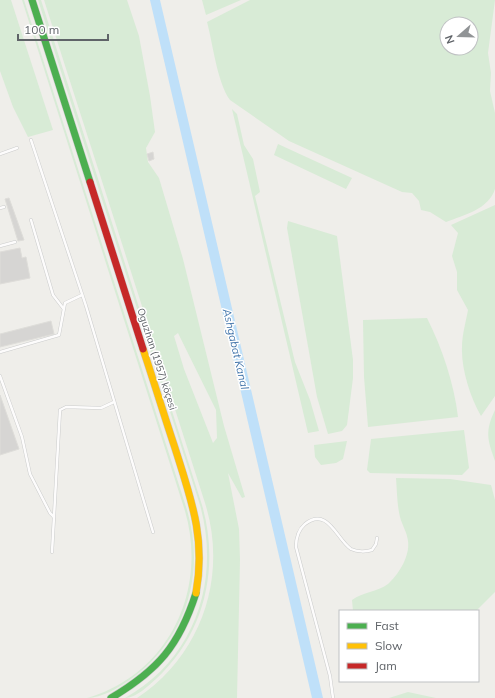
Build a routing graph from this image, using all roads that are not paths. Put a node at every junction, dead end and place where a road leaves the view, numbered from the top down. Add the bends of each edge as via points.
1 (32, 0) edge
2 (31, 140) dead end
3 (18, 148) dead end
4 (0, 154) edge
5 (31, 220) dead end
6 (15, 242) dead end
7 (0, 246) edge
8 (82, 295) junction
9 (63, 308) junction
10 (0, 352) edge
11 (0, 378) edge
12 (114, 402) junction
13 (54, 517) junction
14 (153, 532) dead end
15 (377, 538) dead end
16 (52, 552) dead end
17 (111, 698) edge
18 (333, 698) edge

1 - 17 main road, Oguzhan (1957) köçesi via 194,508 201,543 201,568 196,596 182,632 168,653 149,673
2 - 8 lane
3 - 4 lane
5 - 9 lane via 53,295
6 - 7 lane
8 - 9 lane via 68,300
8 - 12 lane
9 - 10 lane via 59,335
11 - 13 lane via 22,437 30,474
12 - 13 lane via 101,408 60,410
12 - 14 lane
13 - 16 lane
15 - 18 lane via 372,550 357,551 346,545 332,526 323,520 305,524 297,535 296,547 330,676

